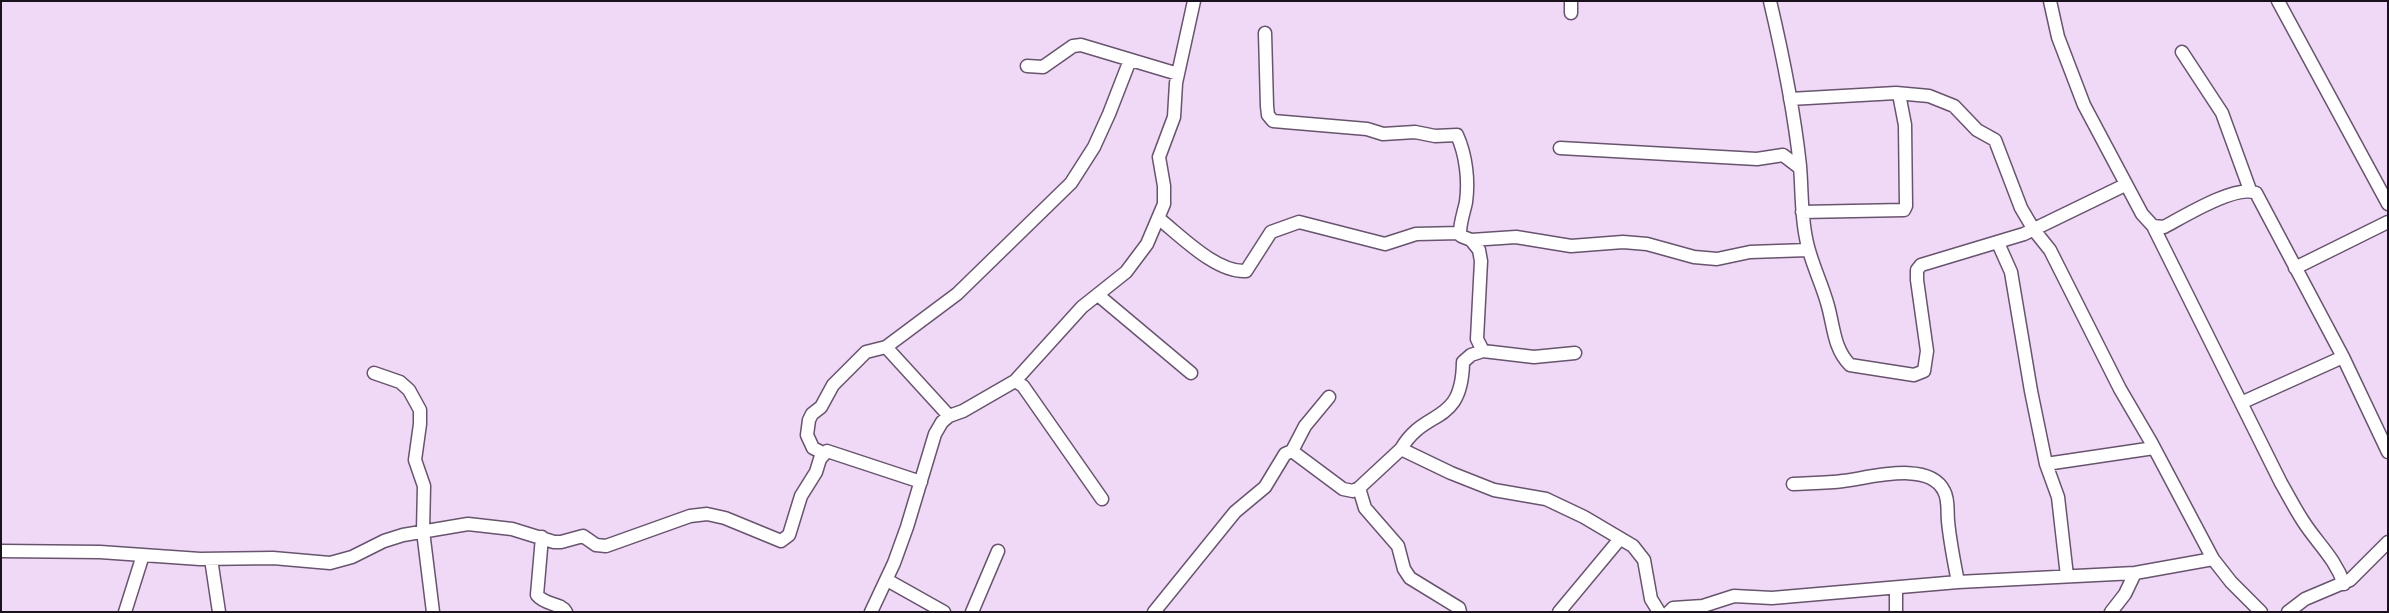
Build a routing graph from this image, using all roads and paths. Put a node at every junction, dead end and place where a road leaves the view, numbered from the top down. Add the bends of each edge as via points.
1 (1770, 1) edge
2 (2050, 1) edge
3 (2278, 1) edge
4 (1192, 2) edge
5 (1265, 34) dead end
6 (2182, 52) dead end
7 (1130, 60) junction
8 (1027, 66) dead end
9 (1178, 74) junction
10 (1899, 94) junction
11 (1790, 99) junction
12 (1560, 148) dead end
13 (1800, 168) junction
14 (2125, 185) junction
15 (2250, 190) junction
16 (2388, 204) edge
17 (1802, 212) junction
18 (1158, 218) junction
19 (2388, 222) edge
20 (2153, 226) junction
21 (2034, 230) junction
22 (1460, 233) junction
23 (1471, 240) junction
24 (1998, 244) junction
25 (1808, 250) junction
26 (2295, 268) junction
27 (1098, 295) junction
28 (886, 347) junction
29 (1483, 351) junction
30 (1575, 353) dead end
31 (2343, 357) junction
32 (374, 373) dead end
33 (1191, 373) dead end
34 (1015, 381) junction
35 (1329, 397) dead end
36 (2243, 402) junction
37 (949, 416) junction
38 (809, 441) junction
39 (1401, 448) junction
40 (2154, 448) junction
41 (1292, 451) junction
42 (2388, 452) edge
43 (824, 453) junction
44 (2046, 464) junction
45 (921, 482) junction
46 (1793, 484) dead end
47 (807, 486) junction
48 (1359, 488) junction
49 (1102, 500) dead end
50 (423, 531) junction
51 (542, 537) junction
52 (1619, 540) junction
53 (2388, 542) edge
54 (998, 551) dead end
55 (1, 552) edge
56 (143, 555) junction
57 (211, 559) junction
58 (2213, 559) junction
59 (2135, 573) junction
60 (2067, 576) junction
61 (887, 580) junction
62 (1958, 582) junction
63 (2344, 584) junction
64 (1896, 588) junction
65 (125, 612) edge
66 (219, 612) edge
67 (433, 612) edge
68 (566, 612) edge
69 (872, 612) edge
70 (944, 612) edge
71 (972, 612) edge
72 (1154, 612) edge
73 (1460, 612) edge
74 (1559, 612) edge
75 (1659, 612) edge
76 (1669, 612) edge
77 (1896, 612) edge
78 (2111, 612) edge
79 (2261, 612) edge
80 (2288, 612) edge

1 - 11 street
2 - 14 street via 2072,78
3 - 16 street
4 - 9 street
5 - 22 street via 1267,106 1273,121 1367,129 1383,134 1457,135 1463,147 1466,181
6 - 15 street via 2222,113
7 - 8 street via 1081,45 1073,46 1043,67
7 - 9 street
7 - 28 street via 1102,130 1071,183 957,294
9 - 18 street via 1174,116 1159,157 1164,204
10 - 11 street
10 - 17 street via 1905,125 1904,210
10 - 21 street via 1928,96 1954,106 1977,130 1995,140 2021,208
11 - 13 street
12 - 13 street via 1757,159 1783,155
13 - 17 street
14 - 20 street
14 - 21 street
15 - 20 street via 2224,197 2164,227
15 - 26 street via 2258,195
17 - 25 street
18 - 22 street via 1204,256 1239,271 1246,270 1271,232 1299,222 1384,244 1416,234
18 - 27 street via 1147,244 1126,272
19 - 26 street
20 - 36 street
21 - 24 street
21 - 40 street via 2050,250 2120,389
22 - 23 street
23 - 25 street via 1516,237 1571,246 1623,242 1717,259 1750,252
23 - 29 street via 1479,250 1481,261 1477,339
24 - 25 street via 1920,265 1917,280 1928,352 1924,371 1914,375 1855,367 1844,359 1839,352 1829,308
24 - 44 street via 2012,272
26 - 31 street
27 - 33 street
27 - 34 street via 1082,307
28 - 37 street
28 - 38 street via 866,352 834,385 809,420 806,428
29 - 30 street via 1534,357
29 - 39 street via 1471,355 1464,362 1462,387 1454,404 1417,429
31 - 36 street
31 - 42 street
32 - 50 street via 400,382 409,390 420,410 415,460 424,486
34 - 37 street
34 - 49 street via 1023,386
35 - 41 street via 1305,426
36 - 63 street via 2281,483
37 - 45 street via 935,434
38 - 43 street via 813,448
38 - 47 street via 811,460
39 - 48 street
39 - 52 street via 1494,490 1546,499
40 - 44 street
40 - 58 street
41 - 48 street via 1344,489 1353,491
41 - 72 street via 1285,454 1265,487 1235,512
43 - 45 street via 833,452
43 - 47 street
44 - 60 street via 2058,497
45 - 61 street
46 - 62 street via 1903,473 1923,475 1937,481 1947,498
47 - 51 street via 789,535 781,541 707,514 690,516 606,546 596,545 583,536 561,542
48 - 73 street via 1365,508 1398,546 1410,578 1459,608
50 - 51 street via 482,524
50 - 57 street via 384,541 339,562
50 - 67 street
51 - 68 street via 537,595 542,602 562,607
52 - 74 street
52 - 75 street via 1634,546 1644,560 1651,599
53 - 63 street
54 - 71 street
55 - 56 street
56 - 57 street
56 - 65 street
57 - 66 street
58 - 59 street
58 - 79 street
59 - 60 street
59 - 78 street
60 - 62 street
61 - 69 street
61 - 70 street
62 - 64 street
63 - 80 street via 2305,599
64 - 76 street via 1772,598 1734,596 1703,606 1673,608
64 - 77 street

